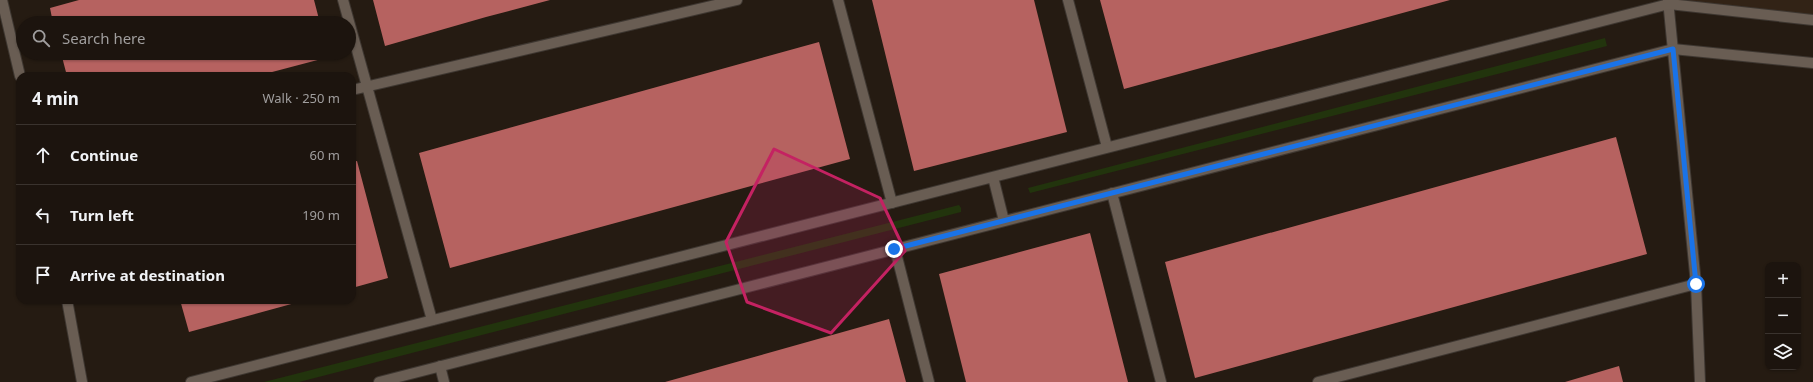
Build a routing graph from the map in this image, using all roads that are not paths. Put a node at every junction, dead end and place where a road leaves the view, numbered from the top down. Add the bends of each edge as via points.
1 (2, 0) edge
2 (343, 0) edge
3 (737, 0) edge
4 (838, 0) edge
5 (1068, 0) edge
6 (1668, 2) edge
7 (348, 16) edge
8 (1813, 20) edge
9 (356, 45) edge
10 (1673, 49) junction
11 (16, 59) edge
12 (16, 60) edge
13 (1813, 63) edge
14 (19, 72) edge
15 (368, 86) junction
16 (356, 89) edge
17 (1107, 147) junction
18 (994, 177) junction
19 (1112, 193) junction
20 (892, 203) junction
21 (1004, 221) junction
22 (894, 249) junction
23 (1696, 284) junction
24 (68, 304) edge
25 (432, 320) junction
26 (440, 366) junction
27 (82, 382) edge
28 (192, 382) edge
29 (379, 382) edge
30 (444, 382) edge
31 (929, 382) edge
32 (1161, 382) edge
33 (1318, 382) edge
34 (1700, 382) edge

1 - 11 street
2 - 7 street
3 - 15 street
4 - 20 street
5 - 17 street
6 - 8 street
6 - 10 street
6 - 17 street
9 - 15 street
10 - 13 street
10 - 19 street
10 - 23 street
12 - 14 street
15 - 16 street
15 - 25 street
17 - 18 street
18 - 20 street
18 - 21 street
19 - 21 street
19 - 32 street
20 - 25 street
21 - 22 street
22 - 26 street
22 - 31 street
23 - 33 street
23 - 34 street
24 - 27 street
25 - 28 street
26 - 29 street
26 - 30 street

